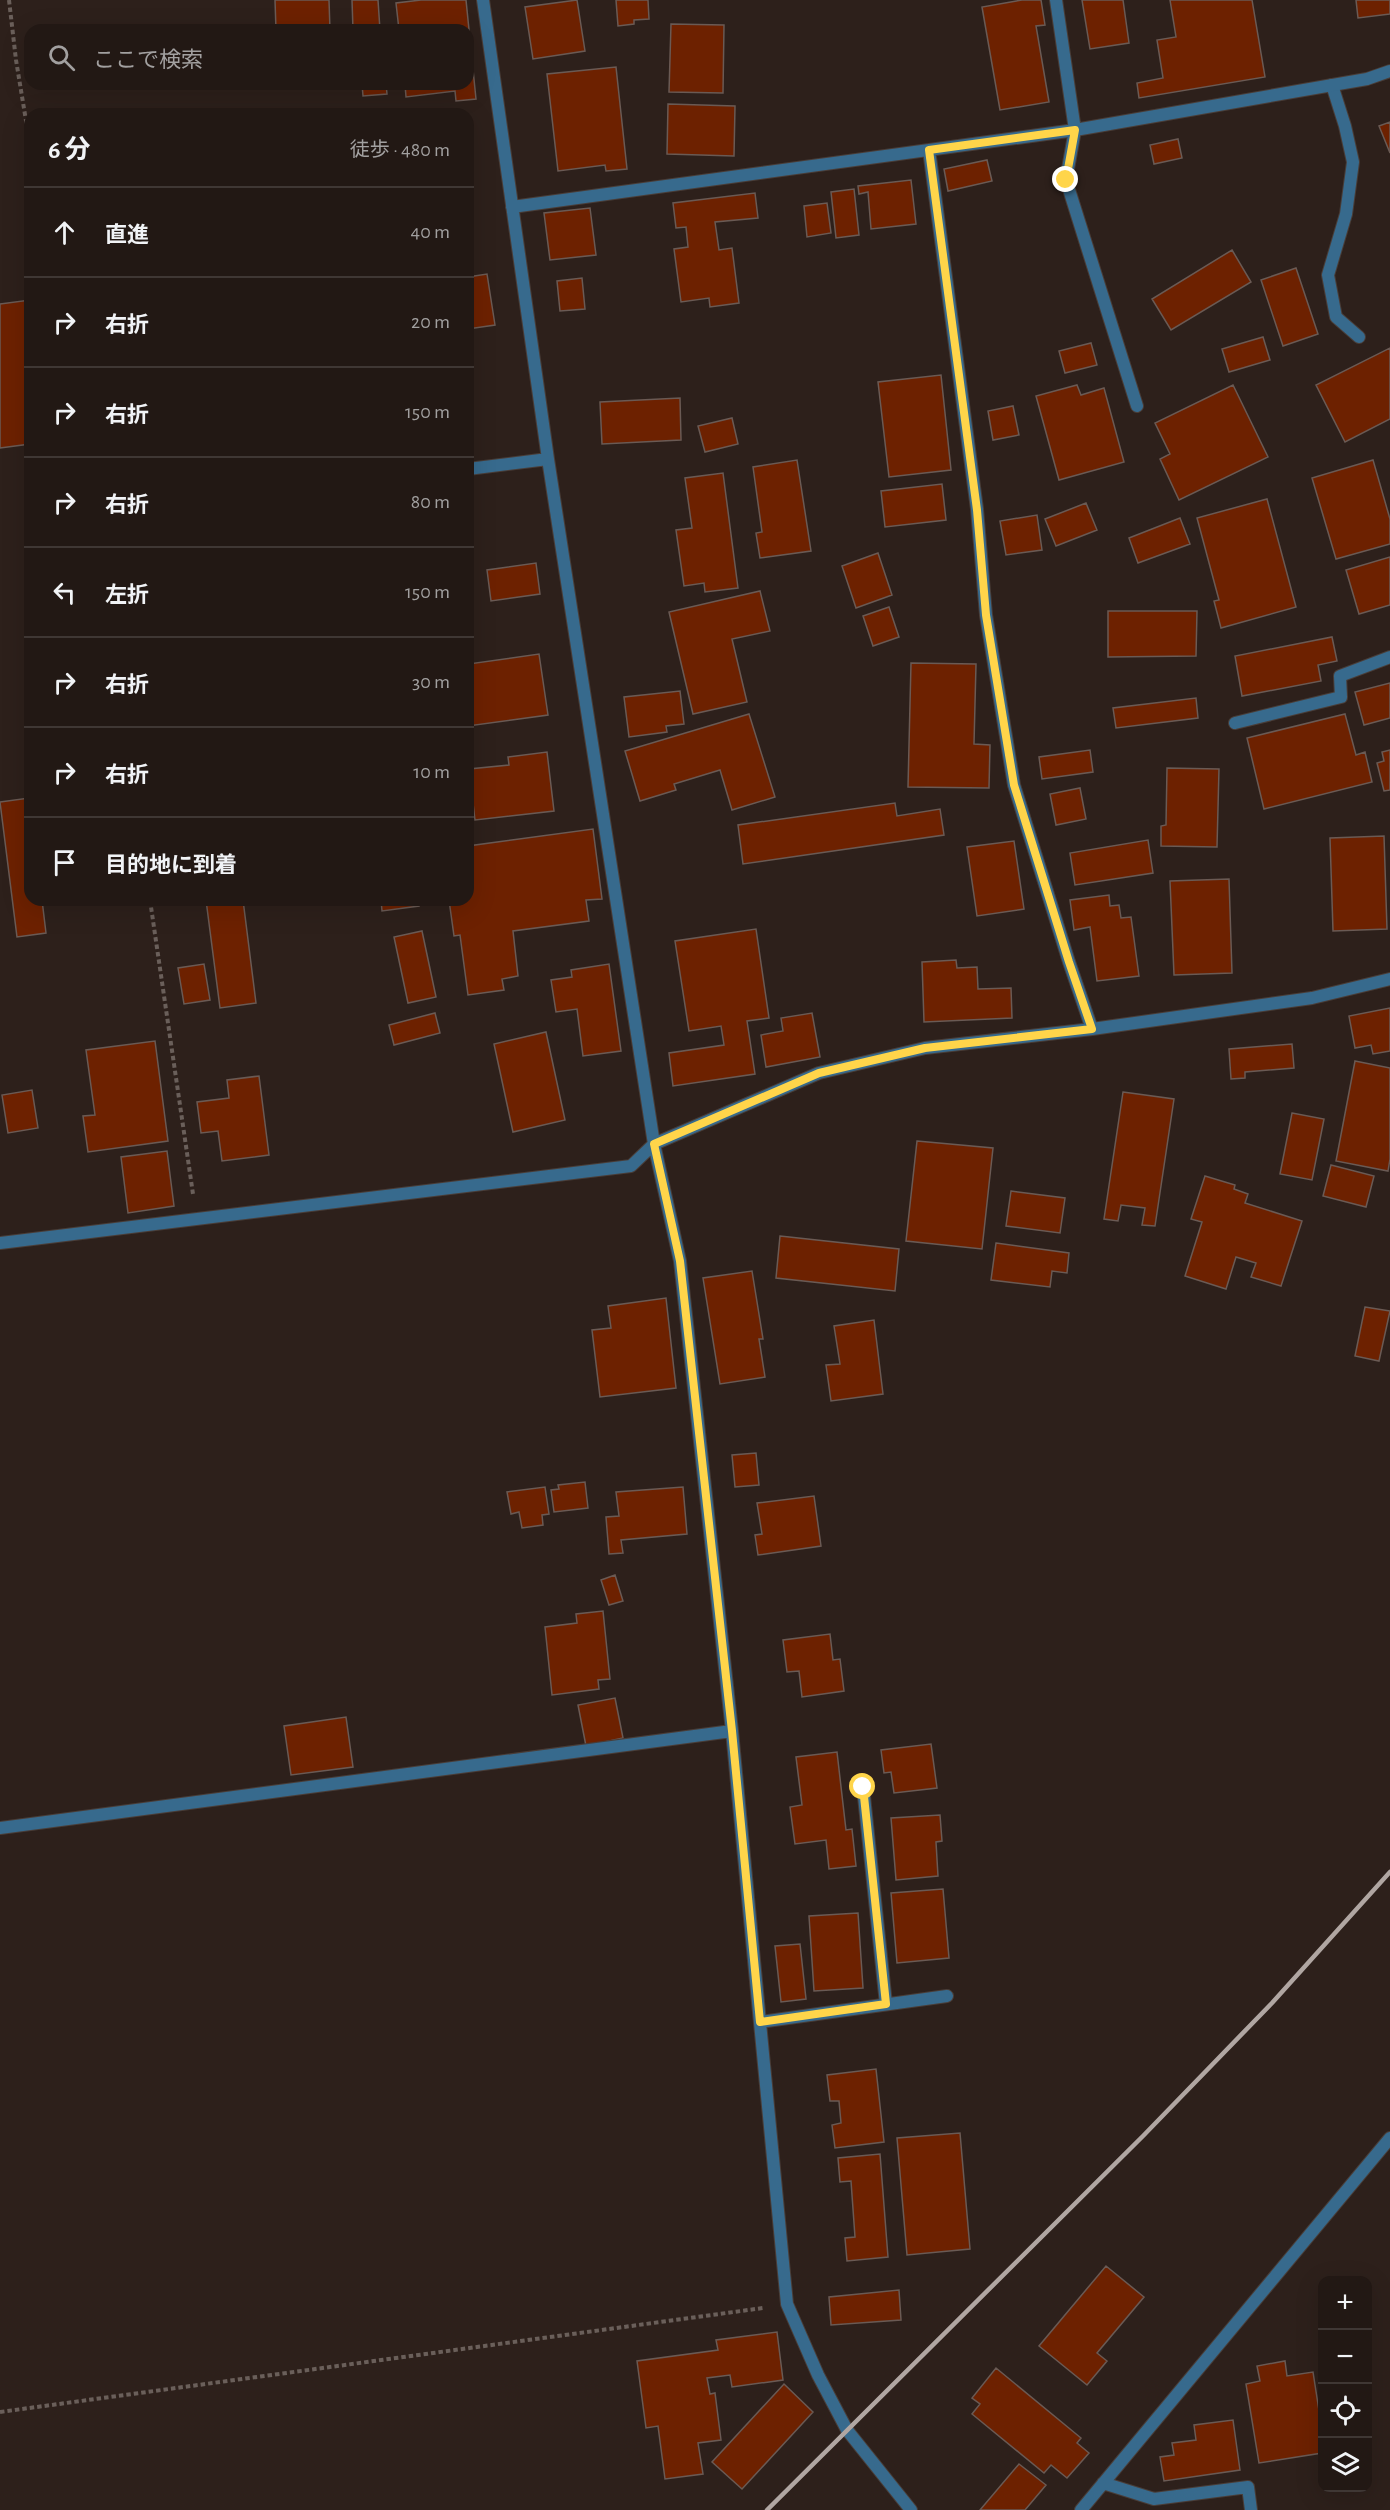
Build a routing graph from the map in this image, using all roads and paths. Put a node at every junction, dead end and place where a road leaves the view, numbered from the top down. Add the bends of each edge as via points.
1 (9, 0) edge
2 (483, 0) edge
3 (1056, 0) edge
4 (1390, 71) edge
5 (1332, 85) junction
6 (24, 109) edge
7 (1075, 130) junction
8 (929, 150) junction
9 (512, 207) junction
10 (1359, 337) dead end
11 (1137, 406) dead end
12 (548, 459) junction
13 (474, 468) edge
14 (1390, 657) edge
15 (1235, 723) dead end
16 (151, 906) edge
17 (1390, 979) edge
18 (1092, 1029) junction
19 (654, 1144) junction
20 (196, 1219) junction
21 (0, 1243) edge
22 (732, 1731) junction
23 (863, 1787) dead end
24 (0, 1828) edge
25 (947, 1996) dead end
26 (886, 2004) junction
27 (760, 2022) junction
28 (1390, 2138) edge
29 (787, 2304) junction
30 (0, 2412) edge
31 (1103, 2483) junction
32 (911, 2510) edge
33 (1081, 2510) edge
34 (1251, 2510) edge

1 - 6 path
2 - 9 street
3 - 7 street
4 - 5 street
5 - 7 street
5 - 10 street via 1353,162 1346,214 1328,275 1336,317
7 - 8 street
7 - 11 street via 1066,180
8 - 9 street
8 - 18 street via 977,510 986,615 1014,785
9 - 12 street
12 - 13 street
12 - 19 street
14 - 15 street via 1340,676 1341,697
16 - 20 path
17 - 18 street via 1312,998
18 - 19 street via 925,1048 819,1073
19 - 20 street via 631,1166
19 - 22 street via 680,1261
20 - 21 street
22 - 24 street
22 - 27 street
23 - 26 street
25 - 26 street
26 - 27 street
27 - 29 street
28 - 31 street
29 - 30 path
29 - 32 street via 847,2430
31 - 33 street
31 - 34 street via 1154,2499 1248,2487

